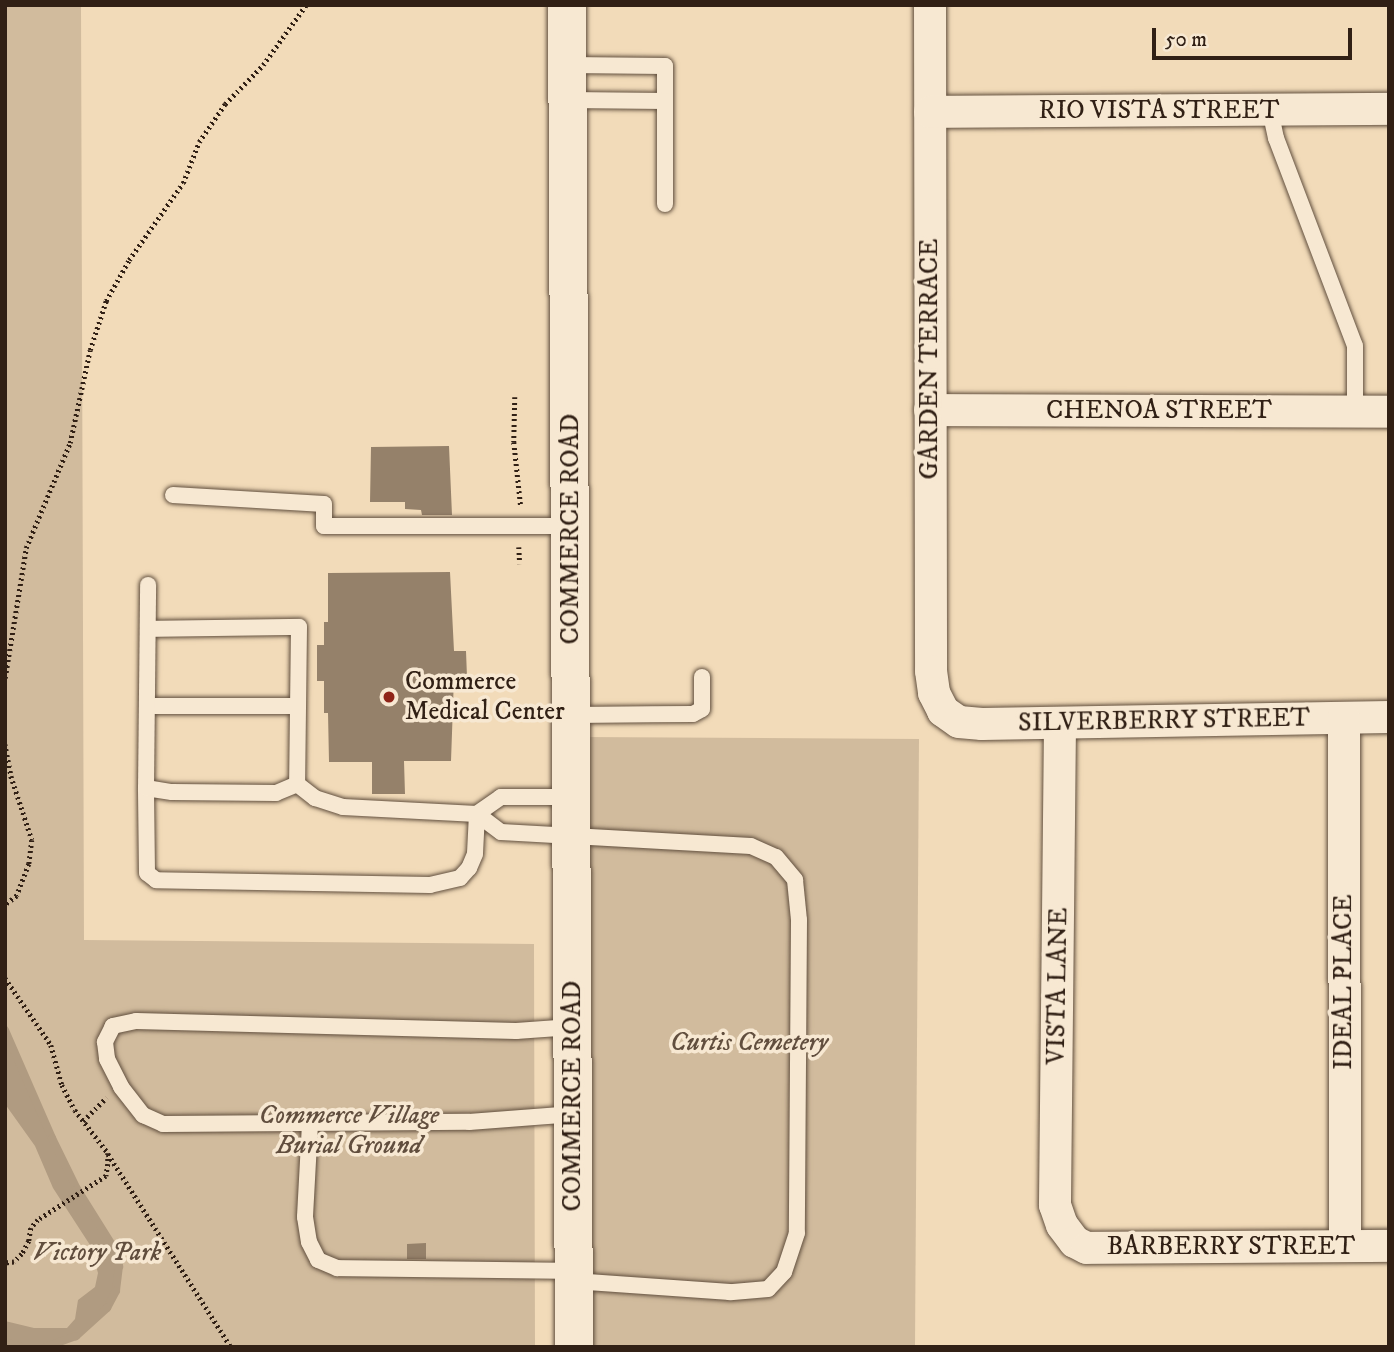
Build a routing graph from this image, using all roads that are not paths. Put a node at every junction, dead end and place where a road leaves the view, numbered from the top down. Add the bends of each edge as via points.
1 (567, 5) edge
2 (930, 5) edge
3 (568, 83) junction
4 (665, 101) junction
5 (1389, 109) edge
6 (1270, 110) junction
7 (930, 111) junction
8 (665, 204) dead end
9 (930, 410) junction
10 (1355, 412) junction
11 (1389, 412) edge
12 (173, 495) dead end
13 (571, 526) junction
14 (148, 584) dead end
15 (148, 629) junction
16 (702, 677) dead end
17 (147, 706) junction
18 (298, 706) junction
19 (943, 711) joint
20 (572, 715) junction
21 (1389, 717) edge
22 (1344, 718) junction
23 (1060, 724) junction
24 (297, 784) junction
25 (146, 788) junction
26 (572, 797) junction
27 (477, 814) junction
28 (572, 837) junction
29 (573, 1027) junction
30 (574, 1114) junction
31 (310, 1124) junction
32 (1074, 1242) joint
33 (1345, 1246) junction
34 (1389, 1246) edge
35 (573, 1276) junction
36 (574, 1347) edge

1 - 3 main road, COMMERCE ROAD
2 - 7 street, GARDEN TERRACE
3 - 4 lane
3 - 4 lane via 665,66
3 - 13 main road, COMMERCE ROAD
4 - 8 lane
5 - 6 street, RIO VISTA STREET
6 - 7 street, RIO VISTA STREET
6 - 10 lane via 1276,138 1355,346
7 - 9 street, GARDEN TERRACE
9 - 10 street, CHENOA STREET
9 - 19 street, GARDEN TERRACE via 931,671
10 - 11 street, CHENOA STREET
12 - 13 lane via 324,504 324,526
13 - 20 main road, COMMERCE ROAD
14 - 15 lane
15 - 17 lane
15 - 18 lane via 299,627
16 - 20 lane via 702,709 693,714
17 - 18 lane
17 - 25 lane
18 - 24 lane
19 - 23 street, SILVERBERRY STREET via 959,722
20 - 26 main road, COMMERCE ROAD
21 - 22 street, SILVERBERRY STREET
22 - 23 street, SILVERBERRY STREET
22 - 33 street, IDEAL PLACE
23 - 32 street, VISTA LANE via 1055,1205
24 - 25 lane via 275,793
24 - 27 lane via 315,798 343,807
25 - 27 lane via 145,867 156,880 446,883 469,868 475,854
26 - 27 lane via 501,797
26 - 28 main road, COMMERCE ROAD
27 - 28 lane via 502,832
28 - 29 main road, COMMERCE ROAD
28 - 35 lane via 751,846 776,857 796,880 799,919 797,1233 785,1272 768,1289 730,1292
29 - 30 main road, COMMERCE ROAD
29 - 31 lane via 516,1031 136,1021 113,1026 105,1042 107,1059 121,1087 143,1115 163,1124
30 - 31 lane via 469,1122
30 - 35 main road, COMMERCE ROAD
31 - 35 lane via 305,1217 318,1260 337,1268
32 - 33 street, BARBERRY STREET via 1102,1249
33 - 34 street, BARBERRY STREET
35 - 36 main road, COMMERCE ROAD

